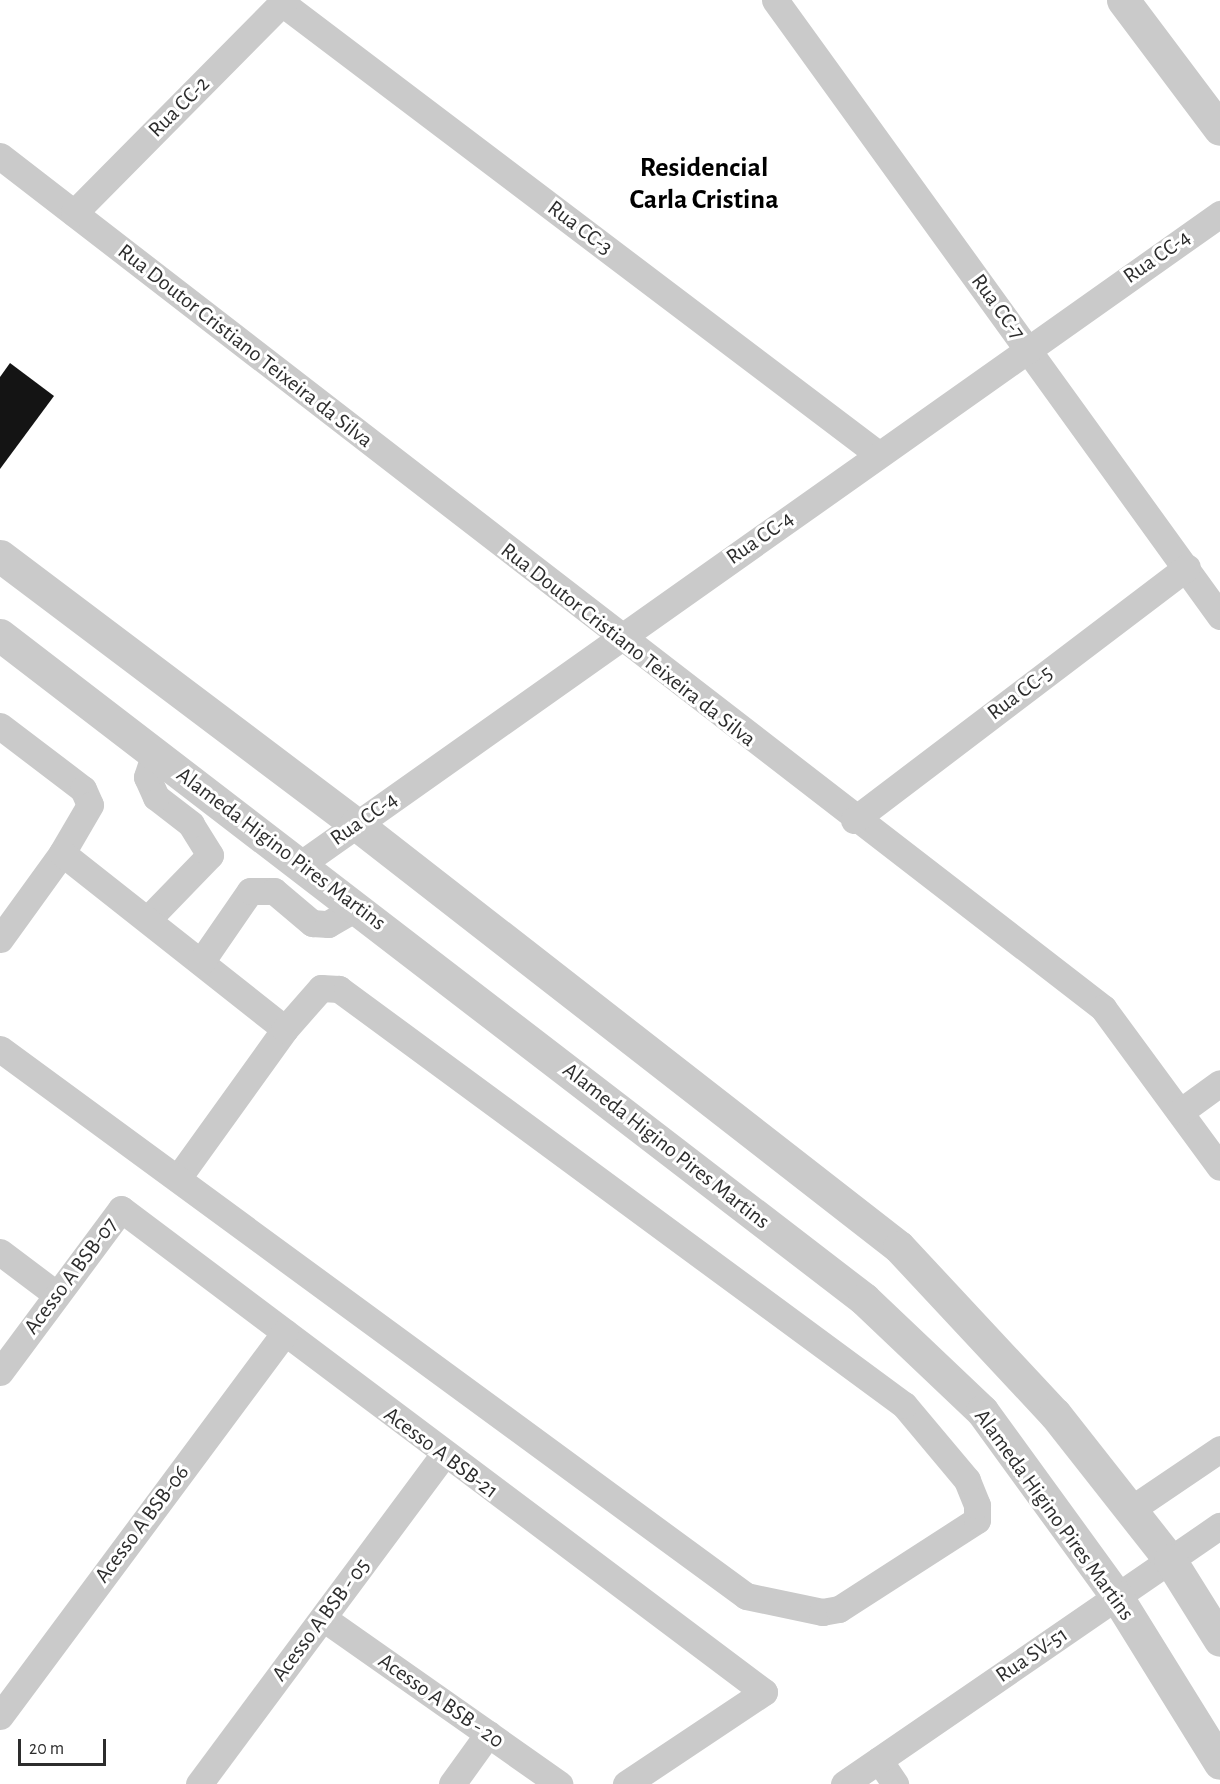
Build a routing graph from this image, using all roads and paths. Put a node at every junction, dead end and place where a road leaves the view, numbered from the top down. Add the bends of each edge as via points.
1 (775, 0) edge
2 (1123, 0) edge
3 (283, 1) edge
4 (1220, 129) edge
5 (0, 156) edge
6 (74, 213) junction
7 (1220, 214) edge
8 (1027, 347) junction
9 (878, 454) junction
10 (0, 556) edge
11 (1186, 567) junction
12 (1220, 616) edge
13 (0, 635) edge
14 (619, 638) junction
15 (0, 726) edge
16 (155, 753) junction
17 (854, 820) junction
18 (357, 824) junction
19 (62, 853) junction
20 (301, 864) junction
21 (357, 907) junction
22 (148, 919) junction
23 (0, 939) edge
24 (201, 962) junction
25 (285, 1029) junction
26 (0, 1049) edge
27 (1220, 1083) edge
28 (1180, 1112) junction
29 (1220, 1167) edge
30 (178, 1178) junction
31 (121, 1209) joint
32 (0, 1252) edge
33 (57, 1295) junction
34 (285, 1332) junction
35 (0, 1372) edge
36 (1220, 1449) edge
37 (443, 1456) junction
38 (1131, 1510) junction
39 (1220, 1526) edge
40 (1170, 1560) junction
41 (1117, 1597) junction
42 (323, 1618) junction
43 (1220, 1640) edge
44 (0, 1716) edge
45 (488, 1734) junction
46 (879, 1760) junction
47 (1220, 1763) edge
48 (199, 1784) edge
49 (452, 1784) edge
50 (559, 1784) edge
51 (626, 1784) edge
52 (844, 1784) edge
53 (895, 1784) edge

1 - 8 street, Rua CC-7
2 - 4 street
3 - 6 street, Rua CC-2
3 - 9 street, Rua CC-3
5 - 6 street, Rua Doutor Cristiano Teixeira da Silva
6 - 14 street, Rua Doutor Cristiano Teixeira da Silva
7 - 8 street, Rua CC-4
8 - 9 street, Rua CC-4
8 - 11 street, Rua CC-7
9 - 14 street, Rua CC-4
10 - 18 street
11 - 12 street, Rua CC-7
11 - 17 street, Rua CC-5
13 - 16 street, Alameda Higino Pires Martins
14 - 17 street, Rua Doutor Cristiano Teixeira da Silva
14 - 18 street, Rua CC-4
15 - 19 street via 83,789 90,805
16 - 20 street, Alameda Higino Pires Martins
16 - 22 street via 147,777 156,797 191,824 210,855
17 - 28 street, Rua Doutor Cristiano Teixeira da Silva via 1103,1008
18 - 20 street, Rua CC-4
18 - 38 street via 899,1247 1055,1414
19 - 22 street
19 - 23 street
20 - 21 street, Alameda Higino Pires Martins
21 - 24 street via 328,924 312,923 274,891 250,891
21 - 41 street, Alameda Higino Pires Martins via 864,1299 982,1411
22 - 24 street
24 - 25 street
25 - 30 street
25 - 30 street via 321,988 339,989 904,1405 967,1480 978,1505 976,1520 839,1609 822,1612 746,1596
26 - 30 street
27 - 28 street
28 - 29 street, Rua Doutor Cristiano Teixeira da Silva
31 - 33 street, Acesso A BSB-07
31 - 34 street, Acesso A BSB-21
32 - 33 street
33 - 35 street, Acesso A BSB-07
34 - 37 street, Acesso A BSB-21
34 - 44 street, Acesso A BSB-06
36 - 38 street
37 - 42 street, Acesso A BSB - 05
37 - 51 street, Acesso A BSB-21 via 764,1692
38 - 40 street
39 - 40 street, Rua SV-51
40 - 41 street, Rua SV-51
40 - 43 street
41 - 46 street, Rua SV-51
41 - 47 street, Alameda Higino Pires Martins
42 - 45 street, Acesso A BSB - 20
42 - 48 street, Acesso A BSB - 05
45 - 49 street
45 - 50 street, Acesso A BSB - 20
46 - 52 street, Rua SV-51
46 - 53 street

